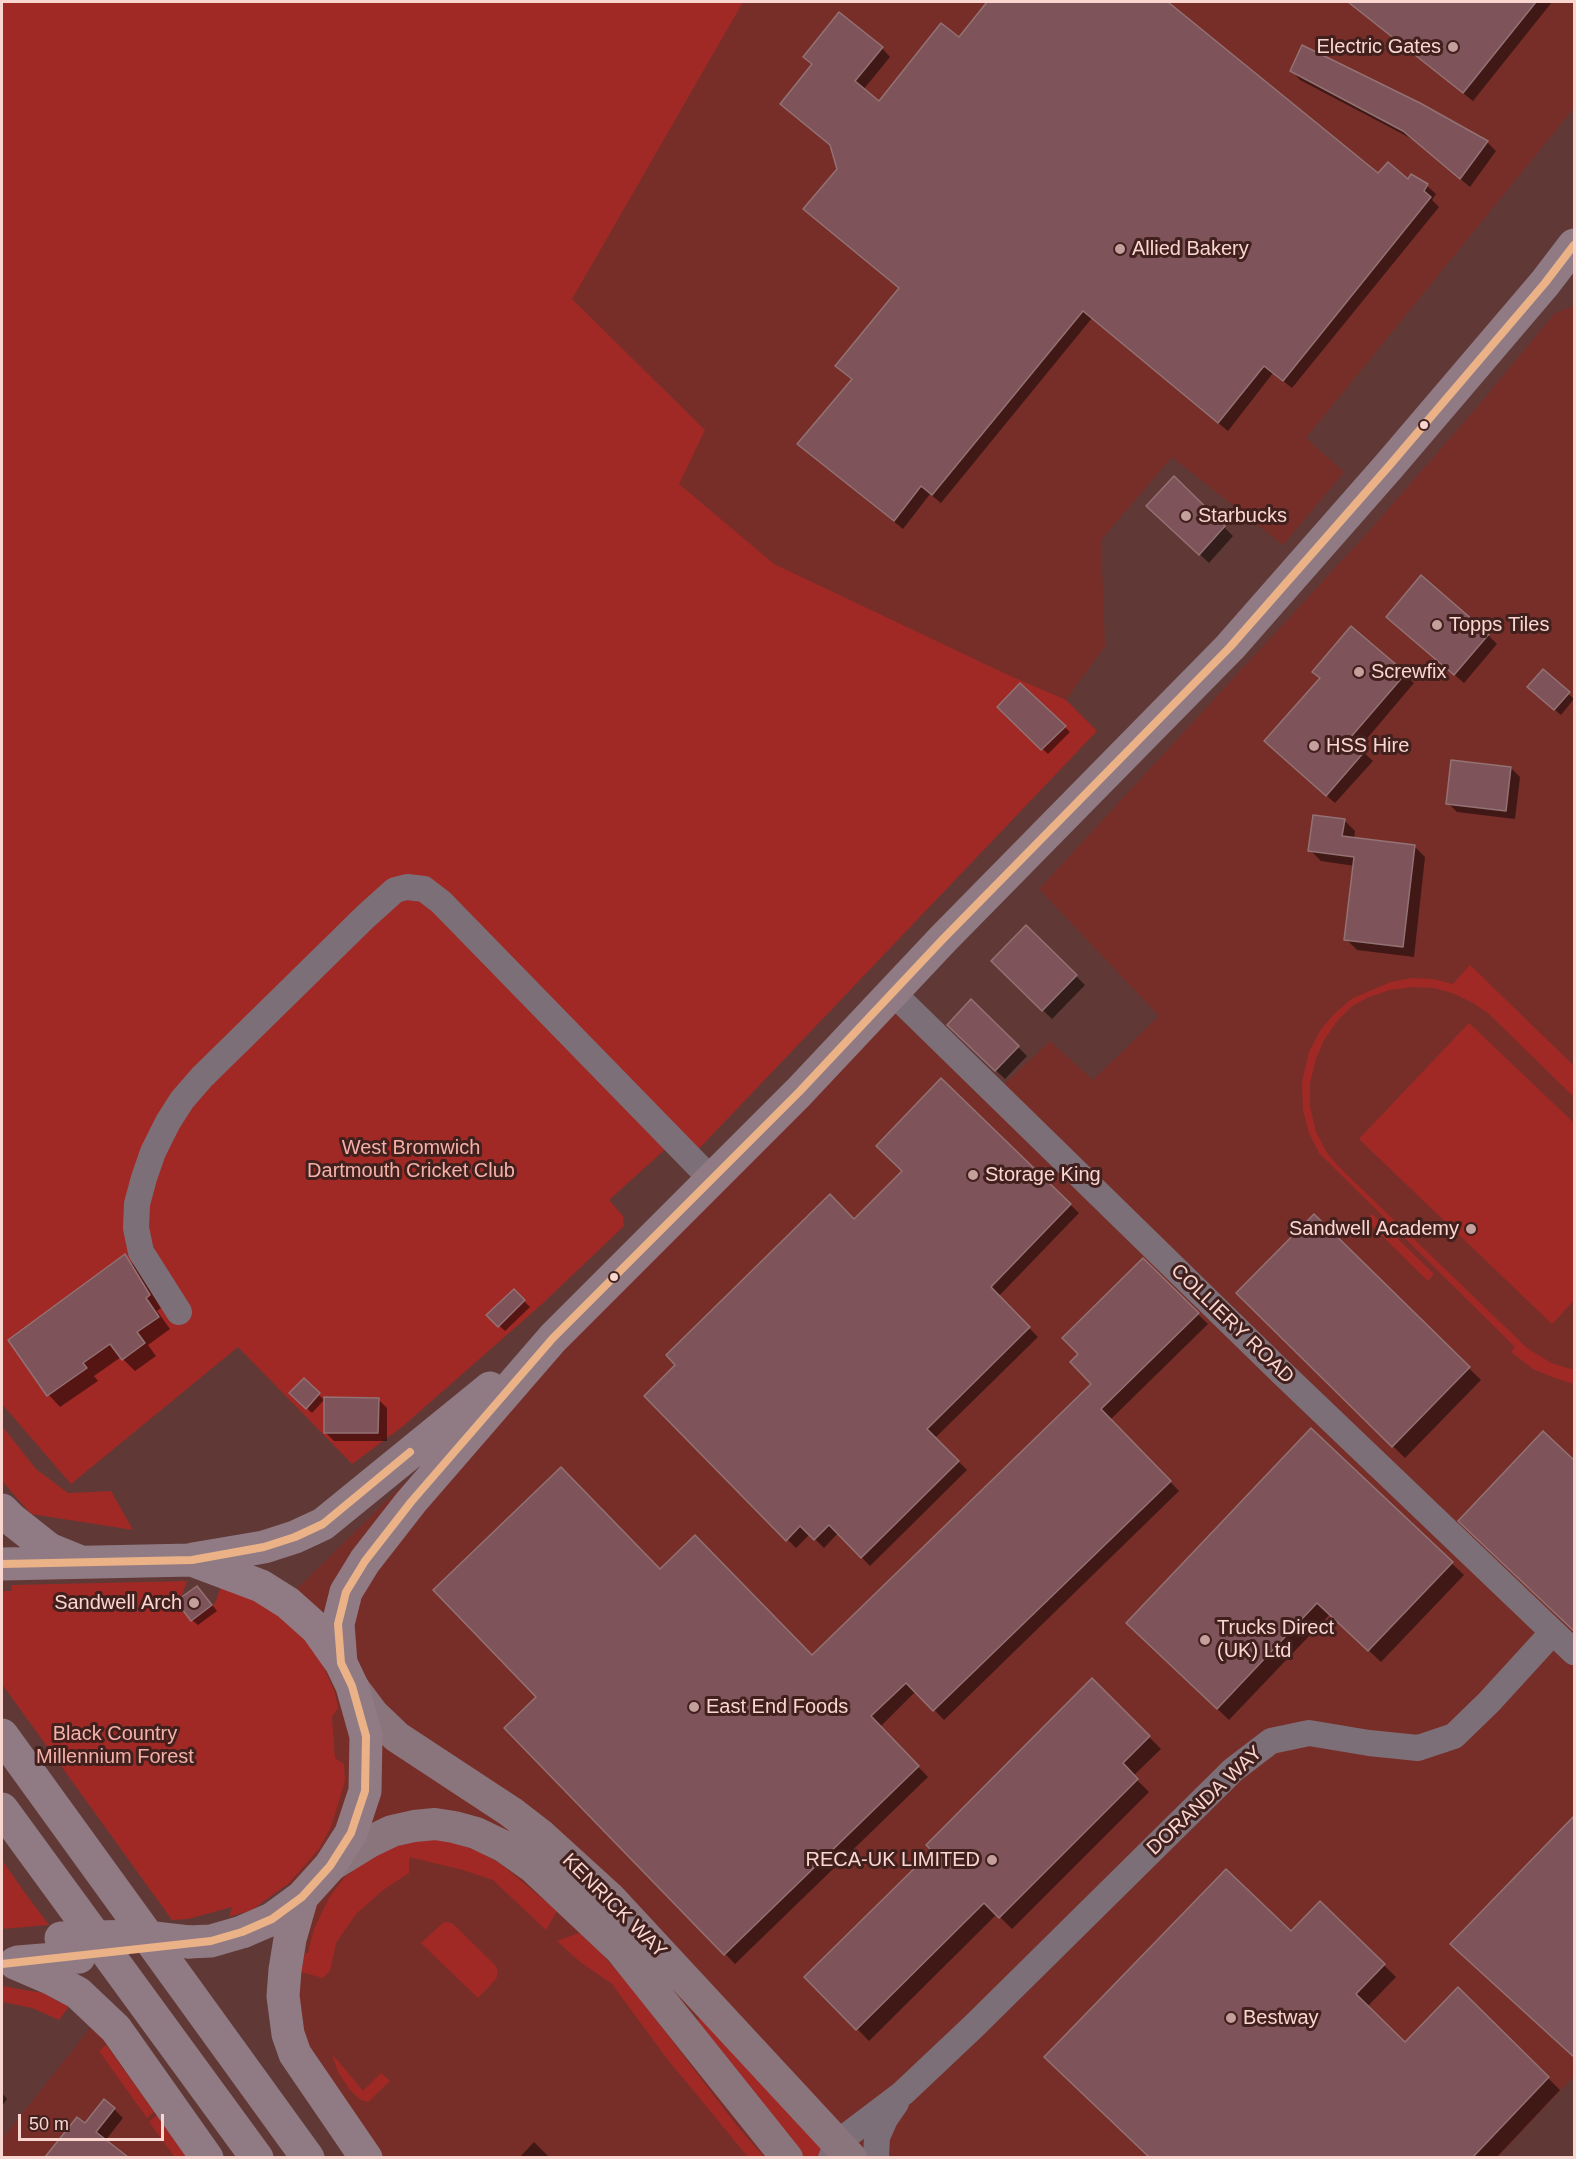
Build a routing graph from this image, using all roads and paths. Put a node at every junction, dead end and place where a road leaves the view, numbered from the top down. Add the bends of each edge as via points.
1 (1571, 259) edge
2 (893, 993) junction
3 (712, 1180) junction
4 (178, 1312) dead end
5 (553, 1338) junction
6 (2, 1510) edge
7 (192, 1560) junction
8 (83, 1563) junction
9 (2, 1564) edge
10 (1553, 1632) junction
11 (1575, 1652) edge
12 (346, 1674) junction
13 (2, 1735) edge
14 (2, 1809) edge
15 (330, 1866) junction
16 (302, 1897) junction
17 (6, 1957) edge
18 (903, 2093) junction
19 (840, 2152) edge
20 (207, 2157) edge
21 (257, 2157) edge
22 (308, 2157) edge
23 (366, 2157) edge
24 (787, 2157) edge
25 (876, 2157) edge

1 - 2 highway via 1230,647
2 - 3 highway
2 - 10 street, COLLIERY ROAD
3 - 4 street via 441,902 424,889 407,887 395,890 365,917 202,1077 168,1122 144,1178 136,1228 141,1252
3 - 5 highway
5 - 7 highway via 323,1524 264,1547
5 - 12 highway via 365,1561 346,1592 338,1624
6 - 8 highway via 49,1549
7 - 8 highway
7 - 12 highway via 261,1586 288,1603 317,1629
8 - 9 highway
10 - 11 street, COLLIERY ROAD
10 - 18 street, DORANDA WAY via 1454,1736 1418,1748 1309,1733 1271,1741 1233,1770
12 - 15 highway via 366,1737 364,1791 351,1833
12 - 19 main road, KENRICK WAY via 373,1714 397,1737 511,1812 609,1897
13 - 22 highway
14 - 21 highway
15 - 16 highway
15 - 24 main road, KENRICK WAY via 384,1834 414,1826 454,1827 503,1846 534,1868 620,1949
16 - 17 highway, bridge via 272,1919 211,1941 70,1948
16 - 23 highway via 285,1970 283,1995 288,2034 295,2054
17 - 20 highway via 78,1993 116,2029
18 - 19 street, DORANDA WAY
18 - 25 street, DORANDA WAY via 885,2119

